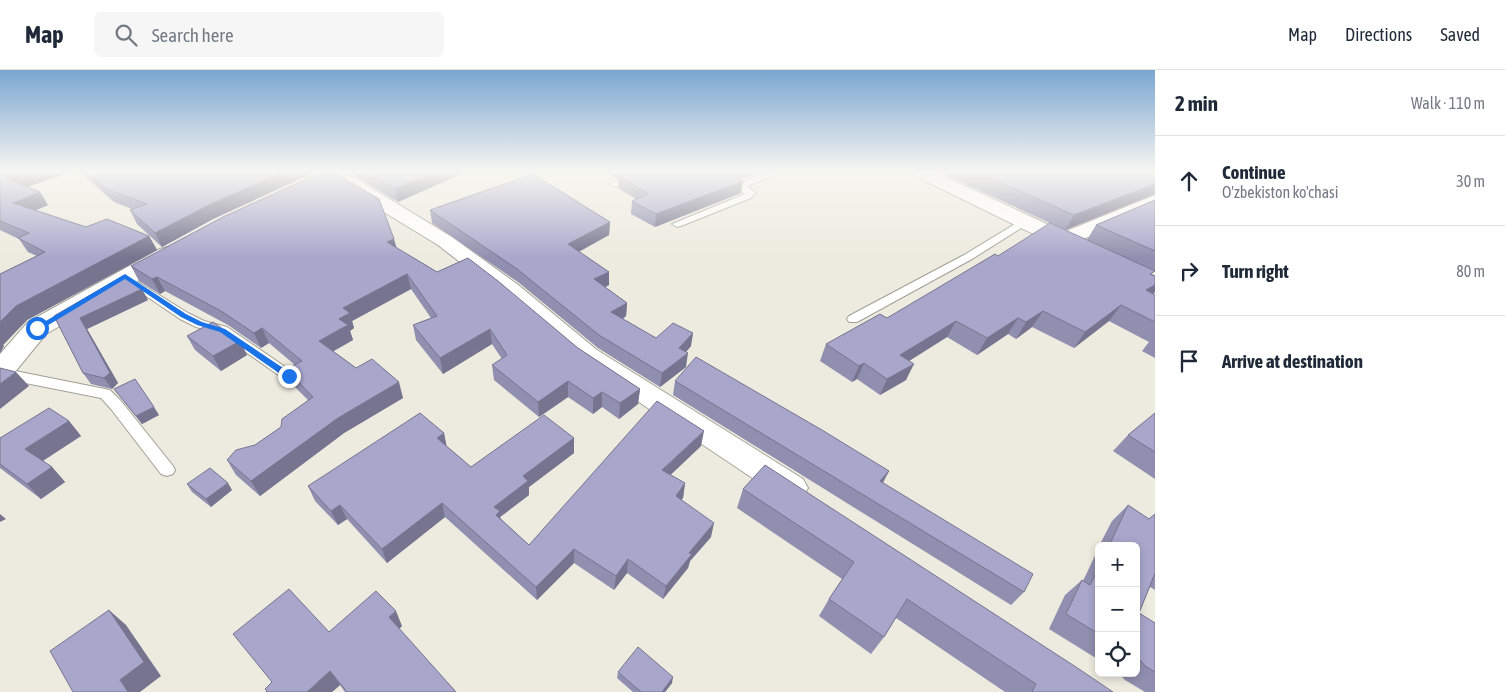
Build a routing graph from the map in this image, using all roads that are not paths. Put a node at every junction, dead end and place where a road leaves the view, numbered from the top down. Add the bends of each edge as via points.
1 (380, 200) edge
2 (736, 200) edge
3 (981, 200) edge
4 (1155, 201) edge
5 (1025, 221) junction
6 (677, 224) dead end
7 (1064, 240) junction
8 (186, 244) edge
9 (1089, 251) edge
10 (125, 276) junction
11 (853, 319) dead end
12 (0, 372) edge
13 (289, 376) edge
14 (167, 470) dead end
15 (813, 502) edge

1 - 15 street via 445,241 509,289 588,356
2 - 6 lane
3 - 5 street
4 - 7 street
5 - 7 street
5 - 11 lane via 968,257
7 - 9 street
8 - 10 street
10 - 12 street via 37,328
10 - 13 lane via 184,316 223,330
12 - 14 lane via 104,394 116,404

